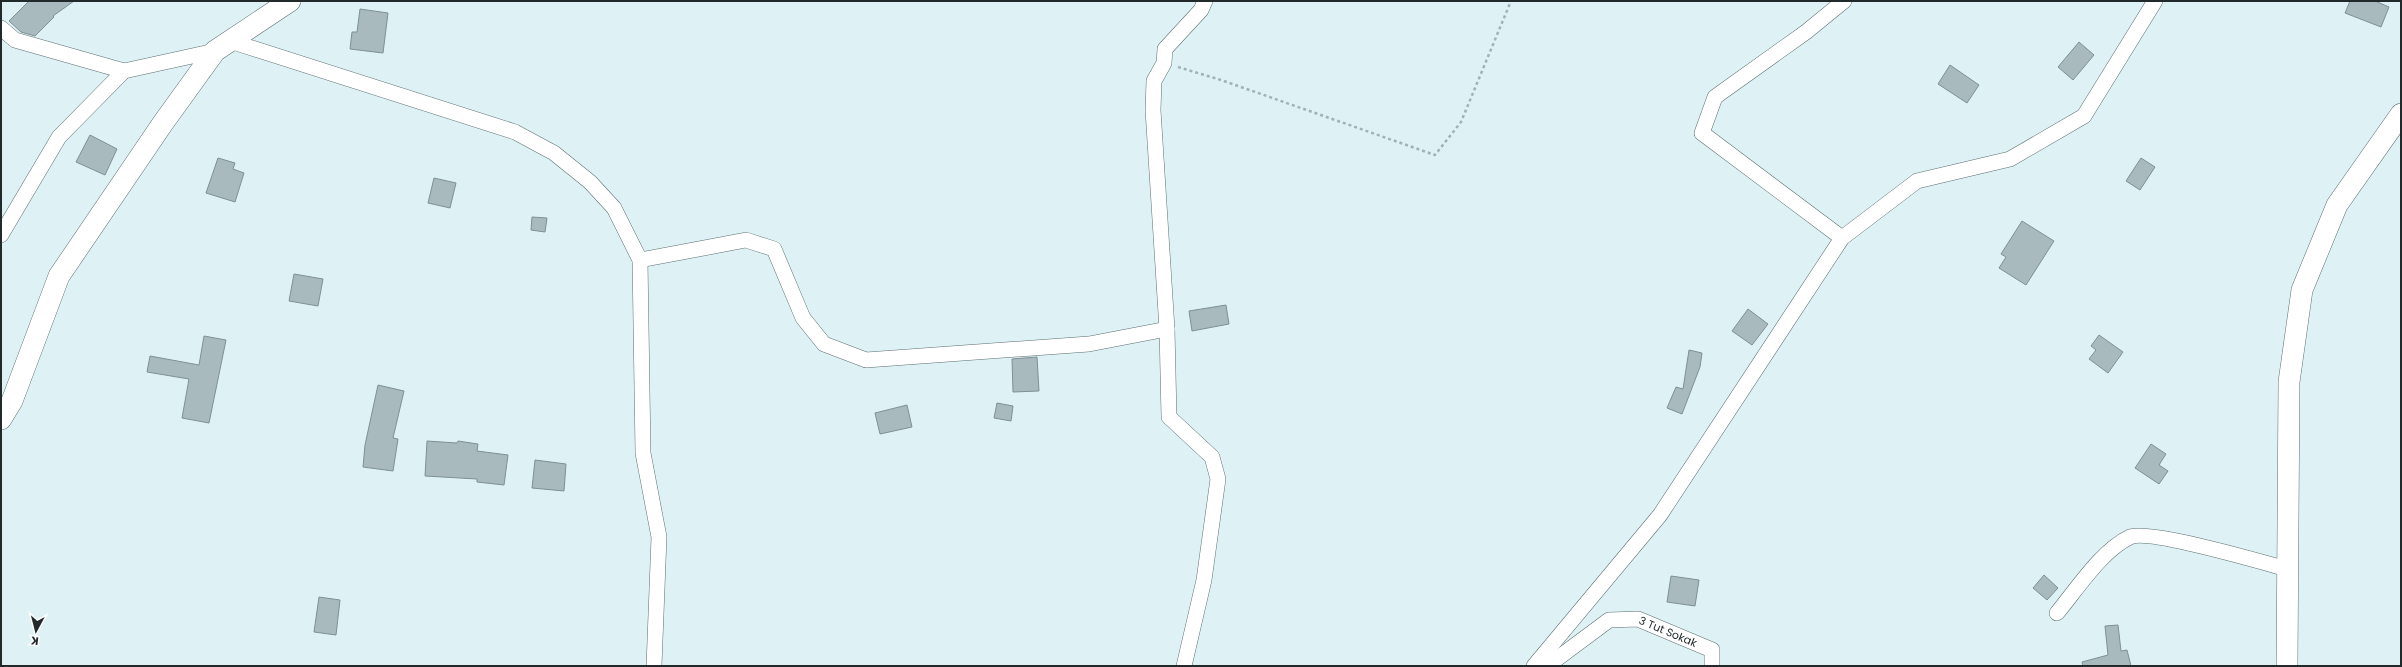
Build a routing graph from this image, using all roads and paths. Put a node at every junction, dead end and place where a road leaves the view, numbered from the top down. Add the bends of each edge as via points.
1 (290, 1) edge
2 (1205, 1) edge
3 (1511, 1) edge
4 (1844, 1) edge
5 (2155, 1) edge
6 (1, 28) edge
7 (223, 46) junction
8 (1164, 63) junction
9 (124, 71) junction
10 (2401, 114) edge
11 (1, 234) edge
12 (1842, 238) junction
13 (640, 260) junction
14 (1167, 329) junction
15 (1, 419) edge
16 (2287, 569) junction
17 (2057, 613) dead end
18 (654, 666) edge
19 (1184, 666) edge
20 (1534, 666) edge
21 (1551, 666) edge
22 (1712, 666) edge
23 (2287, 666) edge

1 - 7 street
2 - 8 street via 1201,10 1166,49
3 - 8 path via 1461,122 1435,155 1221,80
4 - 12 street via 1806,32 1715,97 1702,133
5 - 12 street via 2084,116 2010,159 1917,181
6 - 9 street via 15,40
7 - 9 street
7 - 13 street via 515,132 554,153 590,182 614,208
7 - 15 street via 59,276 12,400
8 - 14 street via 1154,81 1153,110
9 - 11 street via 59,137
10 - 16 street via 2338,205 2302,290 2289,382
12 - 20 street via 1660,515
13 - 14 street via 746,240 774,249 803,318 824,344 866,360 1089,344
13 - 18 street via 643,453 659,537
14 - 19 street via 1169,417 1212,457 1218,479 1204,580
16 - 17 street via 2170,539 2132,536 2108,553
16 - 23 street
21 - 22 street, 3 Tut Sokak via 1554,661 1609,620 1638,620 1712,650

